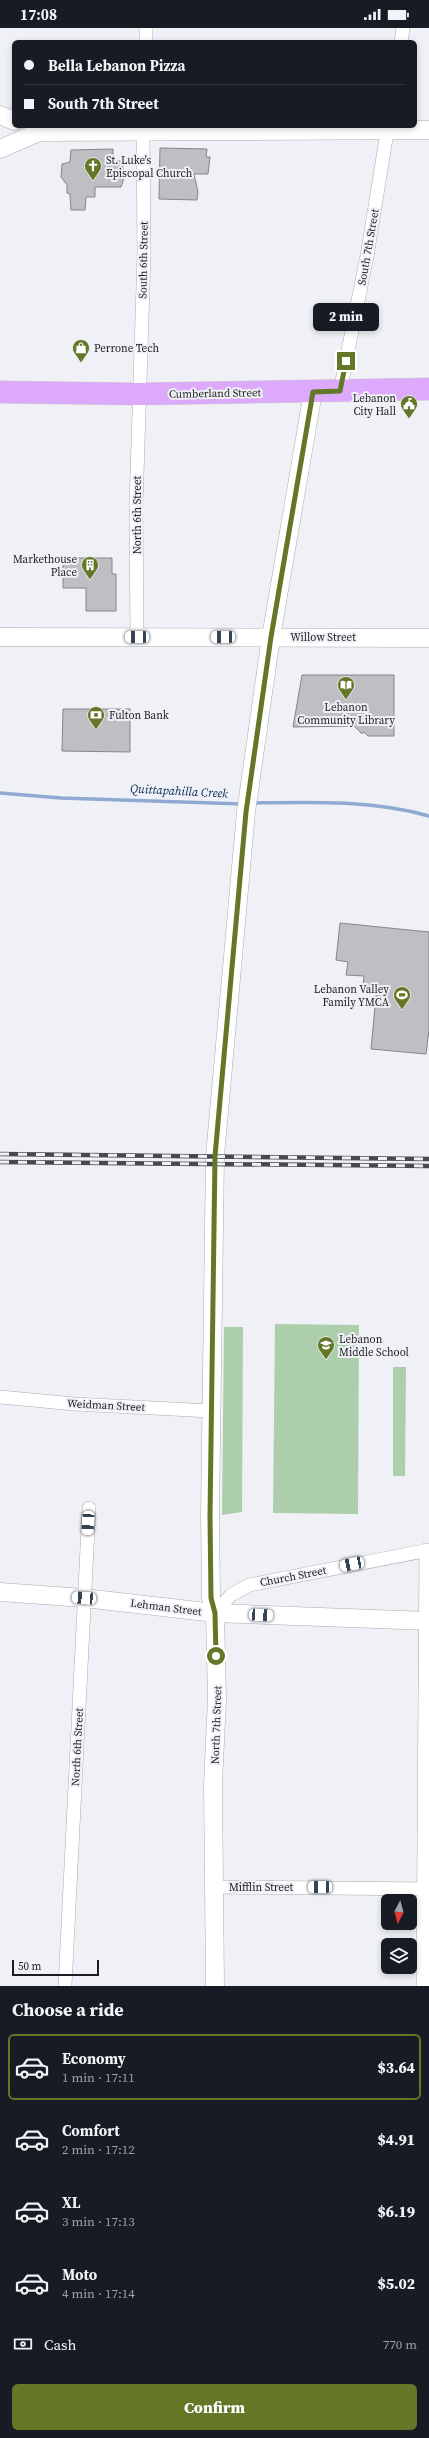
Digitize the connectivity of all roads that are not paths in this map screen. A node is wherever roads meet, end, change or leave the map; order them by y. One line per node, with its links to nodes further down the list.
1 (146, 28): 3 (street)
2 (403, 28): 4 (street)
3 (146, 40)
4 (401, 40)
5 (0, 115): 6 (street)
6 (12, 120)
7 (387, 128): 9 (street); 10 (street); 13 (street, South 7th Street)
8 (32, 129): 9 (street); 11 (street)
9 (143, 130): 16 (street, South 6th Street)
10 (429, 130)
11 (0, 149)
12 (429, 389): 13 (highway, Cumberland Street)
13 (340, 391): 15 (highway, Cumberland Street)
14 (0, 392): 16 (highway, Cumberland Street)
15 (313, 392): 16 (highway, Cumberland Street); 19 (street, North 7th Street)
16 (138, 394): 18 (street, North 6th Street)
17 (0, 637): 18 (street, Willow Street)
18 (137, 637): 19 (street, Willow Street)
19 (271, 637): 20 (street, Willow Street); 22 (street, North 7th Street)
20 (429, 638)
21 (0, 1397): 22 (street, Weidman Street)
22 (211, 1411): 27 (street, North 7th Street)
23 (88, 1508): 26 (street, North 6th Street)
24 (427, 1550): 27 (street, Church Street); 28 (street)
25 (0, 1592): 26 (street, Lehman Street)
26 (84, 1598): 27 (street, Lehman Street); 32 (street, North 6th Street)
27 (215, 1613): 28 (street, Lehman Street); 30 (street, North 7th Street)
28 (427, 1621): 29 (street)
29 (427, 1782): 31 (street)
30 (214, 1887): 31 (street, Mifflin Street); 33 (street, North 7th Street)
31 (426, 1889): 34 (street)
32 (65, 1986)
33 (215, 1986)
34 (423, 1986)

